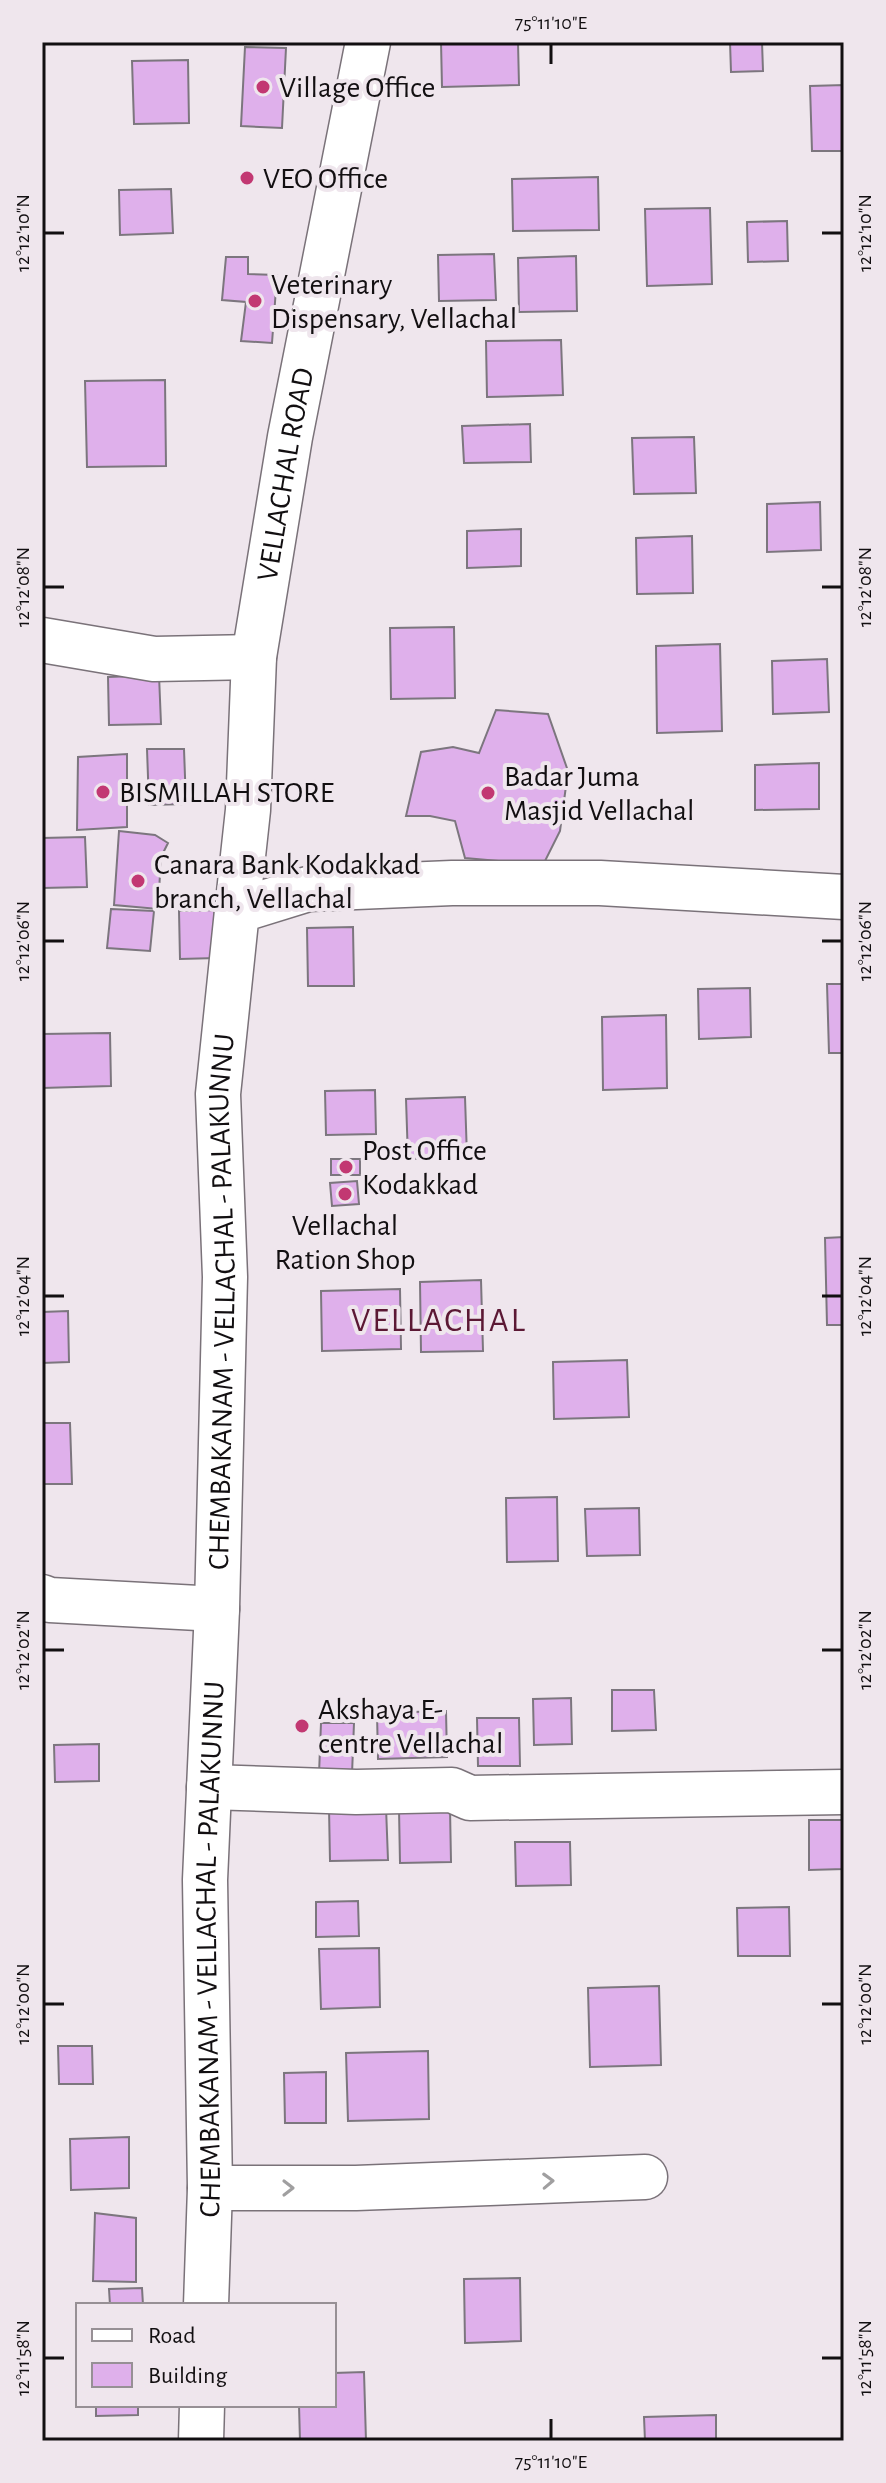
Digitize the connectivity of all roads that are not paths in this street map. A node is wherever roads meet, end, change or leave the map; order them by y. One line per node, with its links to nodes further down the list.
1 (368, 42): 3 (street, VELLACHAL ROAD)
2 (42, 640): 3 (street)
3 (254, 657): 5 (street, VELLACHAL ROAD)
4 (844, 897): 5 (street)
5 (237, 911): 7 (street, CHEMBAKANAM - VELLACHAL - PALAKUNNU)
6 (42, 1597): 7 (street)
7 (217, 1609): 8 (street, CHEMBAKANAM - VELLACHAL - PALAKUNNU)
8 (209, 1787): 9 (street); 11 (street, CHEMBAKANAM - VELLACHAL - PALAKUNNU)
9 (844, 1792)
10 (645, 2177): 11 (street, one-way to 10)
11 (210, 2188): 12 (street, CHEMBAKANAM - VELLACHAL - PALAKUNNU)
12 (206, 2303)
13 (202, 2407): 14 (street)
14 (201, 2441)

